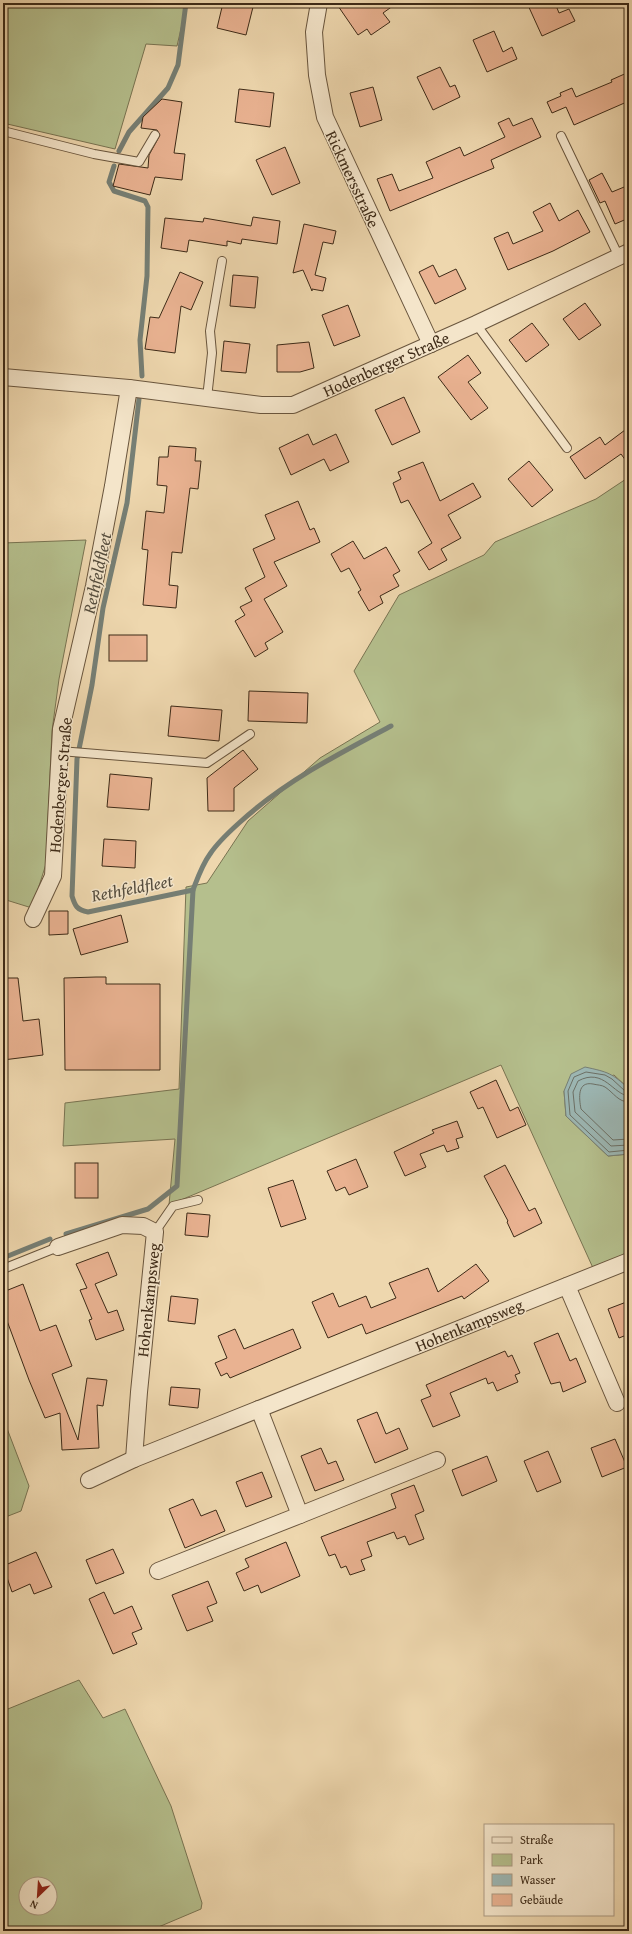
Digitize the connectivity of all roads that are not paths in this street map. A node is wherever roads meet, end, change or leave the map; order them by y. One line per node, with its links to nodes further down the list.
1 (319, 3): 8 (street, Rickmersstraße)
2 (3, 131): 3 (lane)
3 (155, 135)
4 (561, 136): 5 (lane)
5 (624, 254): 7 (street, Hodenberger Straße)
6 (222, 262): 11 (lane)
7 (476, 324): 8 (street, Hodenberger Straße); 12 (lane)
8 (431, 344): 11 (street, Hodenberger Straße)
9 (3, 377): 10 (street, Hodenberger Straße)
10 (128, 388): 11 (street, Hodenberger Straße); 14 (street, Hodenberger Straße)
11 (207, 398)
12 (567, 448)
13 (250, 734): 14 (lane)
14 (60, 751): 15 (street, Hodenberger Straße)
15 (33, 919)
16 (198, 1200): 17 (lane)
17 (155, 1232): 18 (street, Hohenkampsweg); 24 (street, Hohenkampsweg)
18 (58, 1247): 20 (lane, Hohenkampsweg)
19 (629, 1261): 21 (street, Hohenkampsweg)
20 (3, 1269)
21 (567, 1286): 22 (street); 23 (street, Hohenkampsweg)
22 (617, 1403)
23 (259, 1409): 24 (street, Hohenkampsweg); 27 (street)
24 (134, 1459): 26 (street, Hohenkampsweg)
25 (436, 1460): 27 (street)
26 (89, 1480)
27 (300, 1515): 28 (street)
28 (158, 1572)

